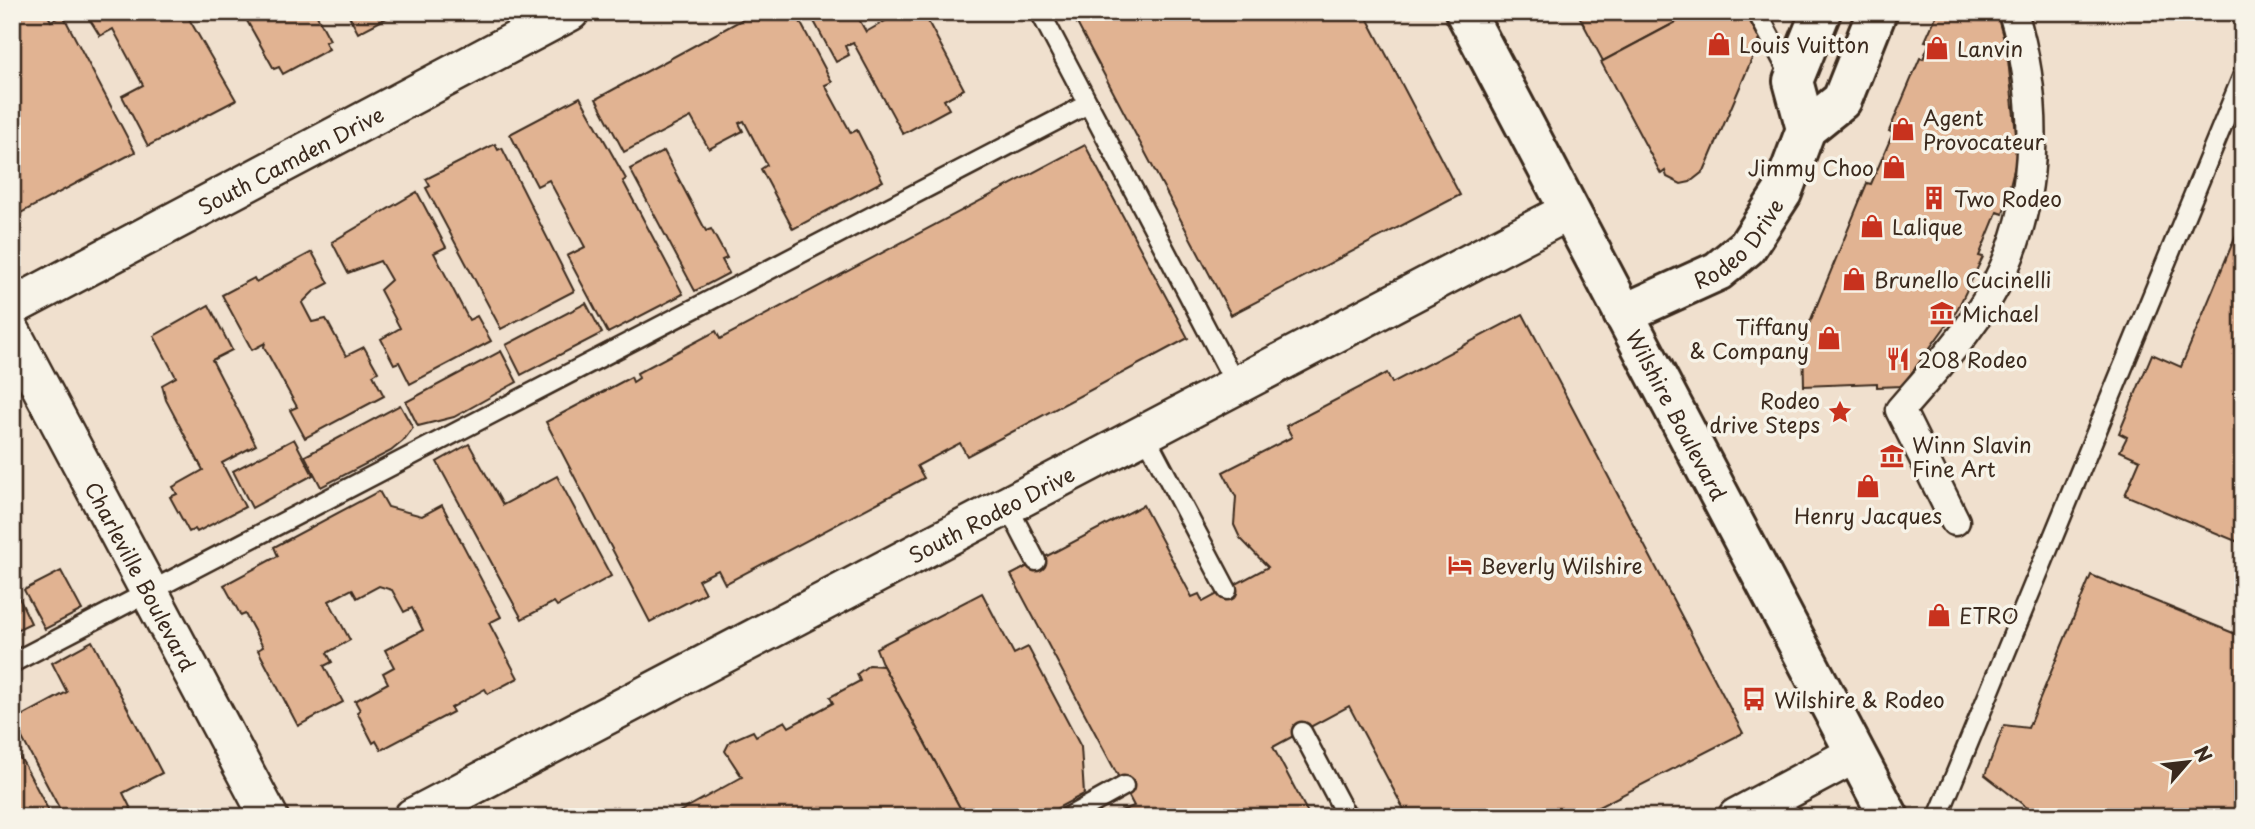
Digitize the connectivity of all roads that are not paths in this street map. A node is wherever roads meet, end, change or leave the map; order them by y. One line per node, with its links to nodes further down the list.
1 (1040, 12): 10 (lane)
2 (1465, 12): 12 (main road, Wilshire Boulevard)
3 (1757, 12): 9 (lane)
4 (1821, 12): 9 (main road)
5 (1877, 12): 11 (main road)
6 (2014, 12): 19 (street)
7 (566, 13): 13 (street, South Camden Drive)
8 (2243, 75): 33 (lane)
9 (1793, 81): 11 (main road)
10 (1088, 104): 16 (lane); 21 (lane)
11 (1806, 129): 14 (main road, Rodeo Drive)
12 (1569, 211): 14 (main road, Wilshire Boulevard); 16 (street, South Rodeo Drive)
13 (12, 307)
14 (1623, 314): 25 (main road, Wilshire Boulevard)
15 (12, 333): 21 (street, Charleville Boulevard)
16 (1236, 385): 17 (street, South Rodeo Drive)
17 (1144, 433): 18 (street, South Rodeo Drive); 22 (lane)
18 (1007, 505): 20 (lane); 28 (street, South Rodeo Drive)
19 (1955, 521)
20 (1036, 561)
21 (149, 590): 23 (lane); 27 (street, Charleville Boulevard)
22 (1227, 590)
23 (12, 663)
24 (1302, 732): 30 (lane)
25 (1855, 754): 31 (street); 32 (main road, Wilshire Boulevard)
26 (1124, 786): 29 (lane)
27 (269, 817)
28 (413, 817)
29 (1068, 817)
30 (1348, 817)
31 (1737, 817)
32 (1889, 817)
33 (1938, 817)

